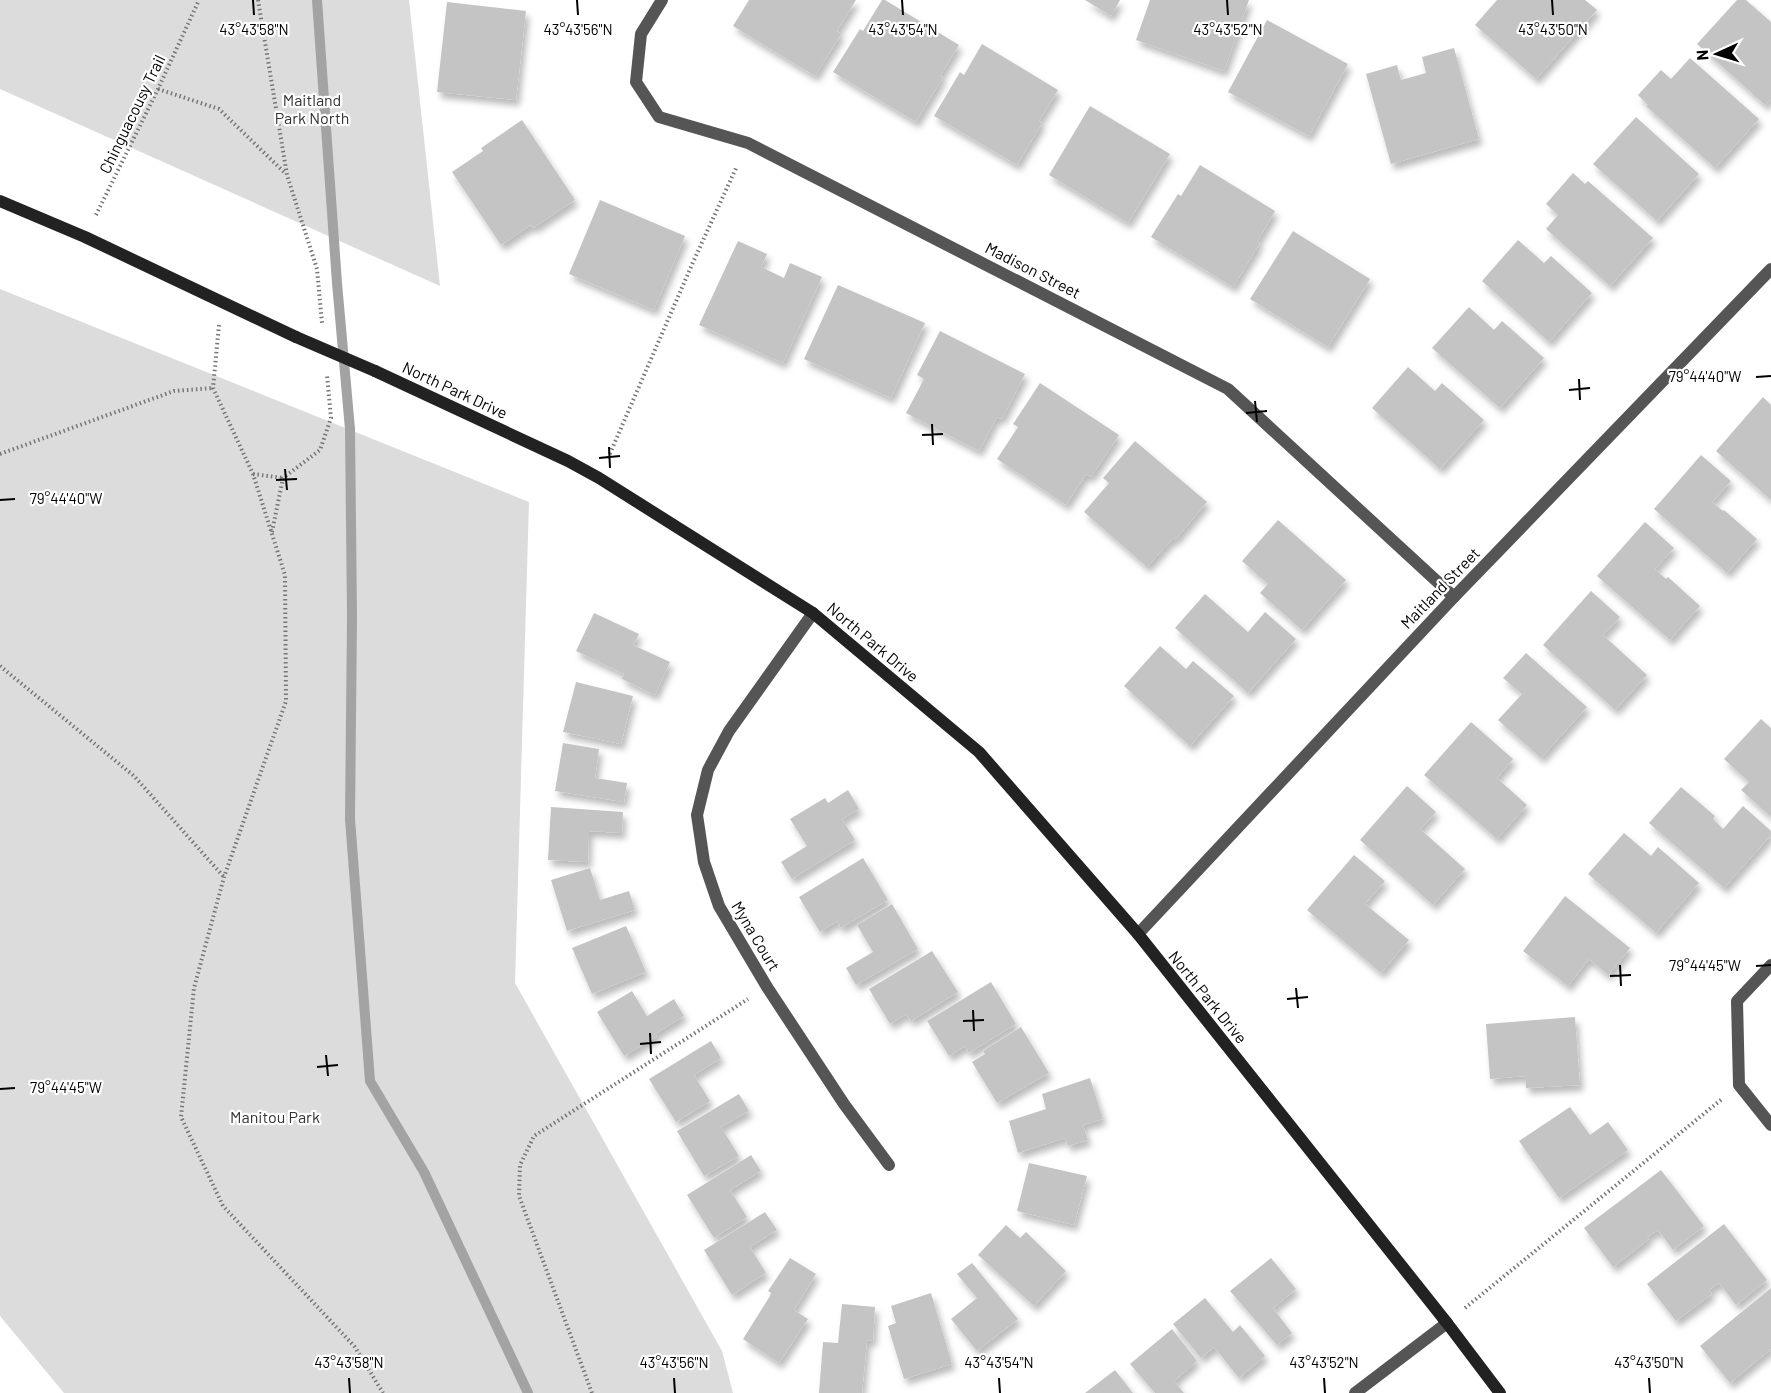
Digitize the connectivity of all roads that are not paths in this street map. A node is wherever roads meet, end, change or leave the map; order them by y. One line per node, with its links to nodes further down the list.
1 (662, 0): 4 (street, Madison Street)
2 (0, 201): 5 (main road, North Park Drive, bridge)
3 (1771, 269): 4 (street, Maitland Street)
4 (1454, 597): 6 (street, Maitland Street)
5 (813, 613): 6 (main road, North Park Drive); 9 (street, Myna Court)
6 (1138, 934): 10 (main road, North Park Drive)
7 (1771, 965): 8 (street)
8 (1771, 1125)
9 (890, 1165)
10 (1447, 1323): 11 (street); 12 (main road, North Park Drive)
11 (1355, 1393)
12 (1500, 1393)

